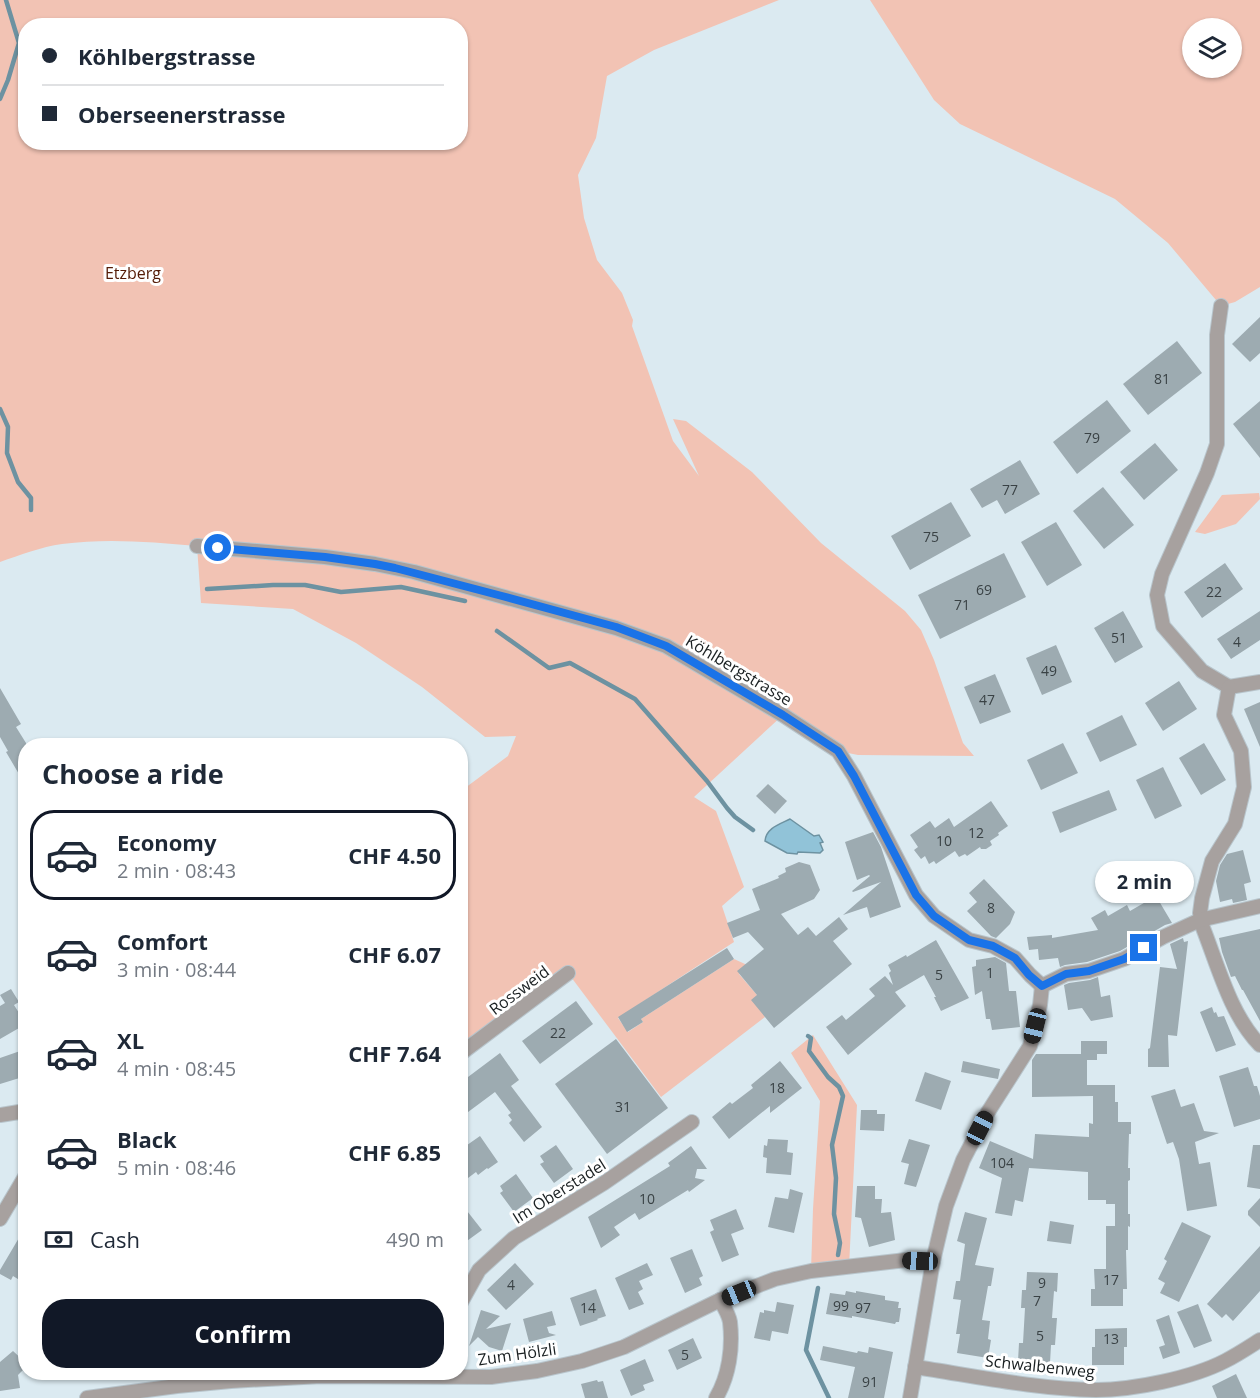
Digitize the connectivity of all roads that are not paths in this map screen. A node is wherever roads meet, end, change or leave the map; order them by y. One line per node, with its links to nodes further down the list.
1 (1221, 306): 4 (street)
2 (197, 546): 8 (street, Köhlbergstrasse)
3 (1260, 682): 4 (street)
4 (1229, 687): 6 (street)
5 (1260, 906): 6 (street)
6 (1200, 920): 8 (street); 9 (street)
7 (568, 973): 10 (street, Rossweid)
8 (1042, 986): 16 (street)
9 (1260, 1045)
10 (468, 1048)
11 (18, 1112): 12 (street)
12 (0, 1115)
13 (693, 1122): 17 (street, Im Oberstadel)
14 (18, 1189): 15 (street)
15 (0, 1219)
16 (933, 1262): 18 (street, Zum Hölzli); 20 (street)
17 (468, 1290)
18 (720, 1300): 21 (street, Zum Hölzli); 24 (street)
19 (1260, 1340): 20 (street, Schwalbenweg)
20 (915, 1367): 25 (street)
21 (468, 1376)
22 (173, 1380): 23 (street, Zum Hölzli)
23 (87, 1398)
24 (716, 1398)
25 (910, 1398)

